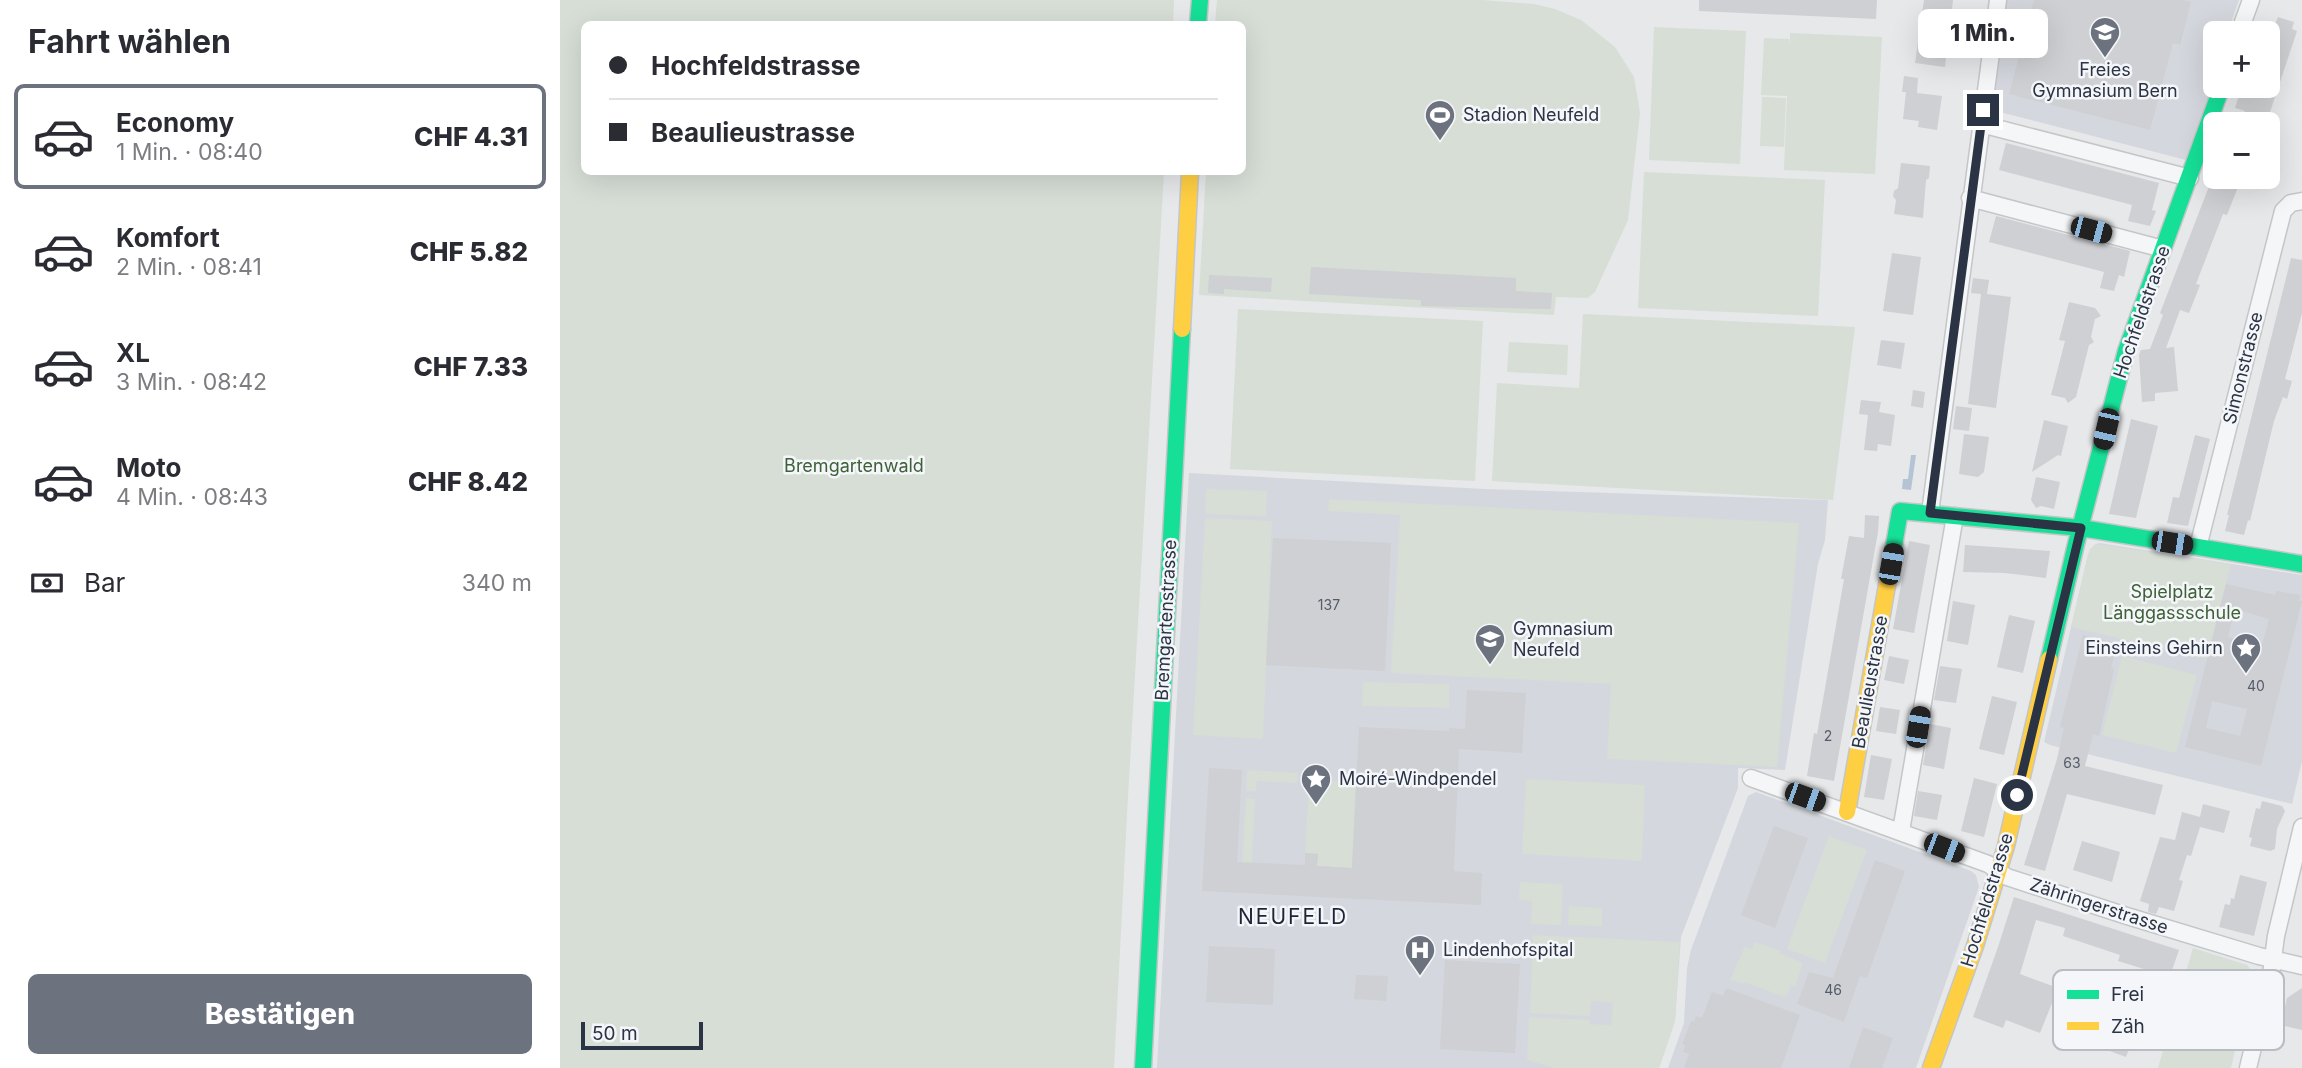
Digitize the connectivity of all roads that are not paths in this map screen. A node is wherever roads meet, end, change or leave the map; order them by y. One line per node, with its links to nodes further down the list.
1 (1200, 0): 4 (street)
2 (1998, 0): 7 (street)
3 (2250, 0): 5 (street)
4 (1198, 21)
5 (2243, 21)
6 (2218, 98): 9 (street, Hochfeldstrasse)
7 (1981, 124): 9 (street); 10 (street)
8 (1190, 175): 27 (street, Bremgartenstrasse)
9 (2190, 178): 12 (street, Hochfeldstrasse)
10 (1970, 198): 12 (street); 13 (street)
11 (2302, 201): 16 (street, Simonstrasse)
12 (2163, 249): 15 (street, Hochfeldstrasse)
13 (1930, 513): 14 (street); 19 (street, Beaulieustrasse)
14 (1955, 516): 15 (street); 21 (street)
15 (2081, 528): 16 (street); 22 (street, Hochfeldstrasse)
16 (2198, 547): 17 (street)
17 (2302, 564)
18 (1751, 778): 19 (street, Zähringerstrasse)
19 (1847, 812): 21 (street, Zähringerstrasse)
20 (2302, 827): 23 (street)
21 (1901, 831): 22 (street, Zähringerstrasse)
22 (1998, 872): 23 (street, Zähringerstrasse); 28 (street, Hochfeldstrasse)
23 (2274, 960): 24 (street, Zähringerstrasse); 25 (street)
24 (2302, 966)
25 (2272, 970)
26 (2252, 1050): 29 (street)
27 (1143, 1068)
28 (1931, 1068)
29 (2248, 1068)

